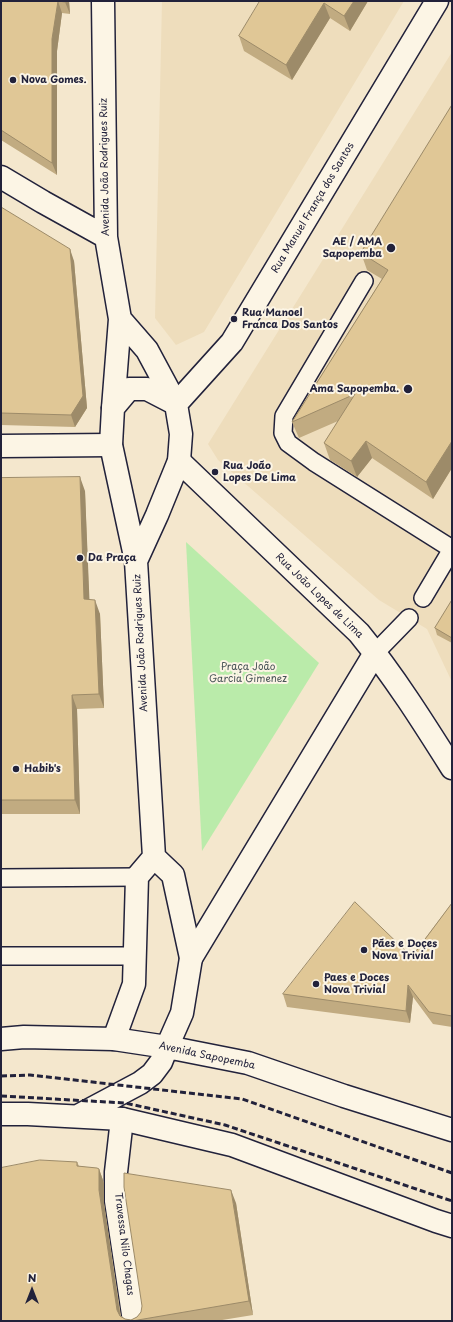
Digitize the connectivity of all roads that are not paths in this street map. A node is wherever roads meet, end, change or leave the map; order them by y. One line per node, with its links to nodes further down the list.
1 (103, 1): 4 (street, Avenida João Rodrigues Ruiz)
2 (437, 1): 7 (street, Rua Manuel França dos Santos)
3 (1, 177): 4 (street)
4 (106, 237): 6 (street, Avenida João Rodrigues Ruiz)
5 (364, 282): 12 (lane)
6 (120, 318): 7 (street); 8 (street, Avenida João Rodrigues Ruiz)
7 (176, 404): 8 (street); 11 (street)
8 (113, 408): 9 (street, Avenida João Rodrigues Ruiz)
9 (111, 445): 10 (street); 13 (street, Avenida João Rodrigues Ruiz)
10 (1, 446)
11 (179, 461): 13 (street); 16 (street, Rua João Lopes de Lima)
12 (452, 549): 14 (lane)
13 (136, 561): 18 (street, Avenida João Rodrigues Ruiz)
14 (423, 598)
15 (409, 618): 16 (lane)
16 (375, 653): 17 (street, Rua João Lopes de Lima); 23 (street)
17 (452, 768)
18 (154, 857): 19 (street); 23 (street)
19 (137, 877): 20 (lane); 22 (street)
20 (1, 878)
21 (1, 956): 22 (lane)
22 (135, 956): 25 (street)
23 (190, 958): 26 (street)
24 (1, 1039): 25 (street, Avenida Sapopemba)
25 (114, 1039): 26 (street, Avenida Sapopemba)
26 (167, 1047): 28 (street); 30 (street, Avenida Sapopemba)
27 (1, 1114): 28 (street)
28 (78, 1116): 29 (street)
29 (122, 1119): 31 (street); 32 (street, Travessa Nilo Chagas)
30 (452, 1130)
31 (452, 1226)
32 (134, 1321)

